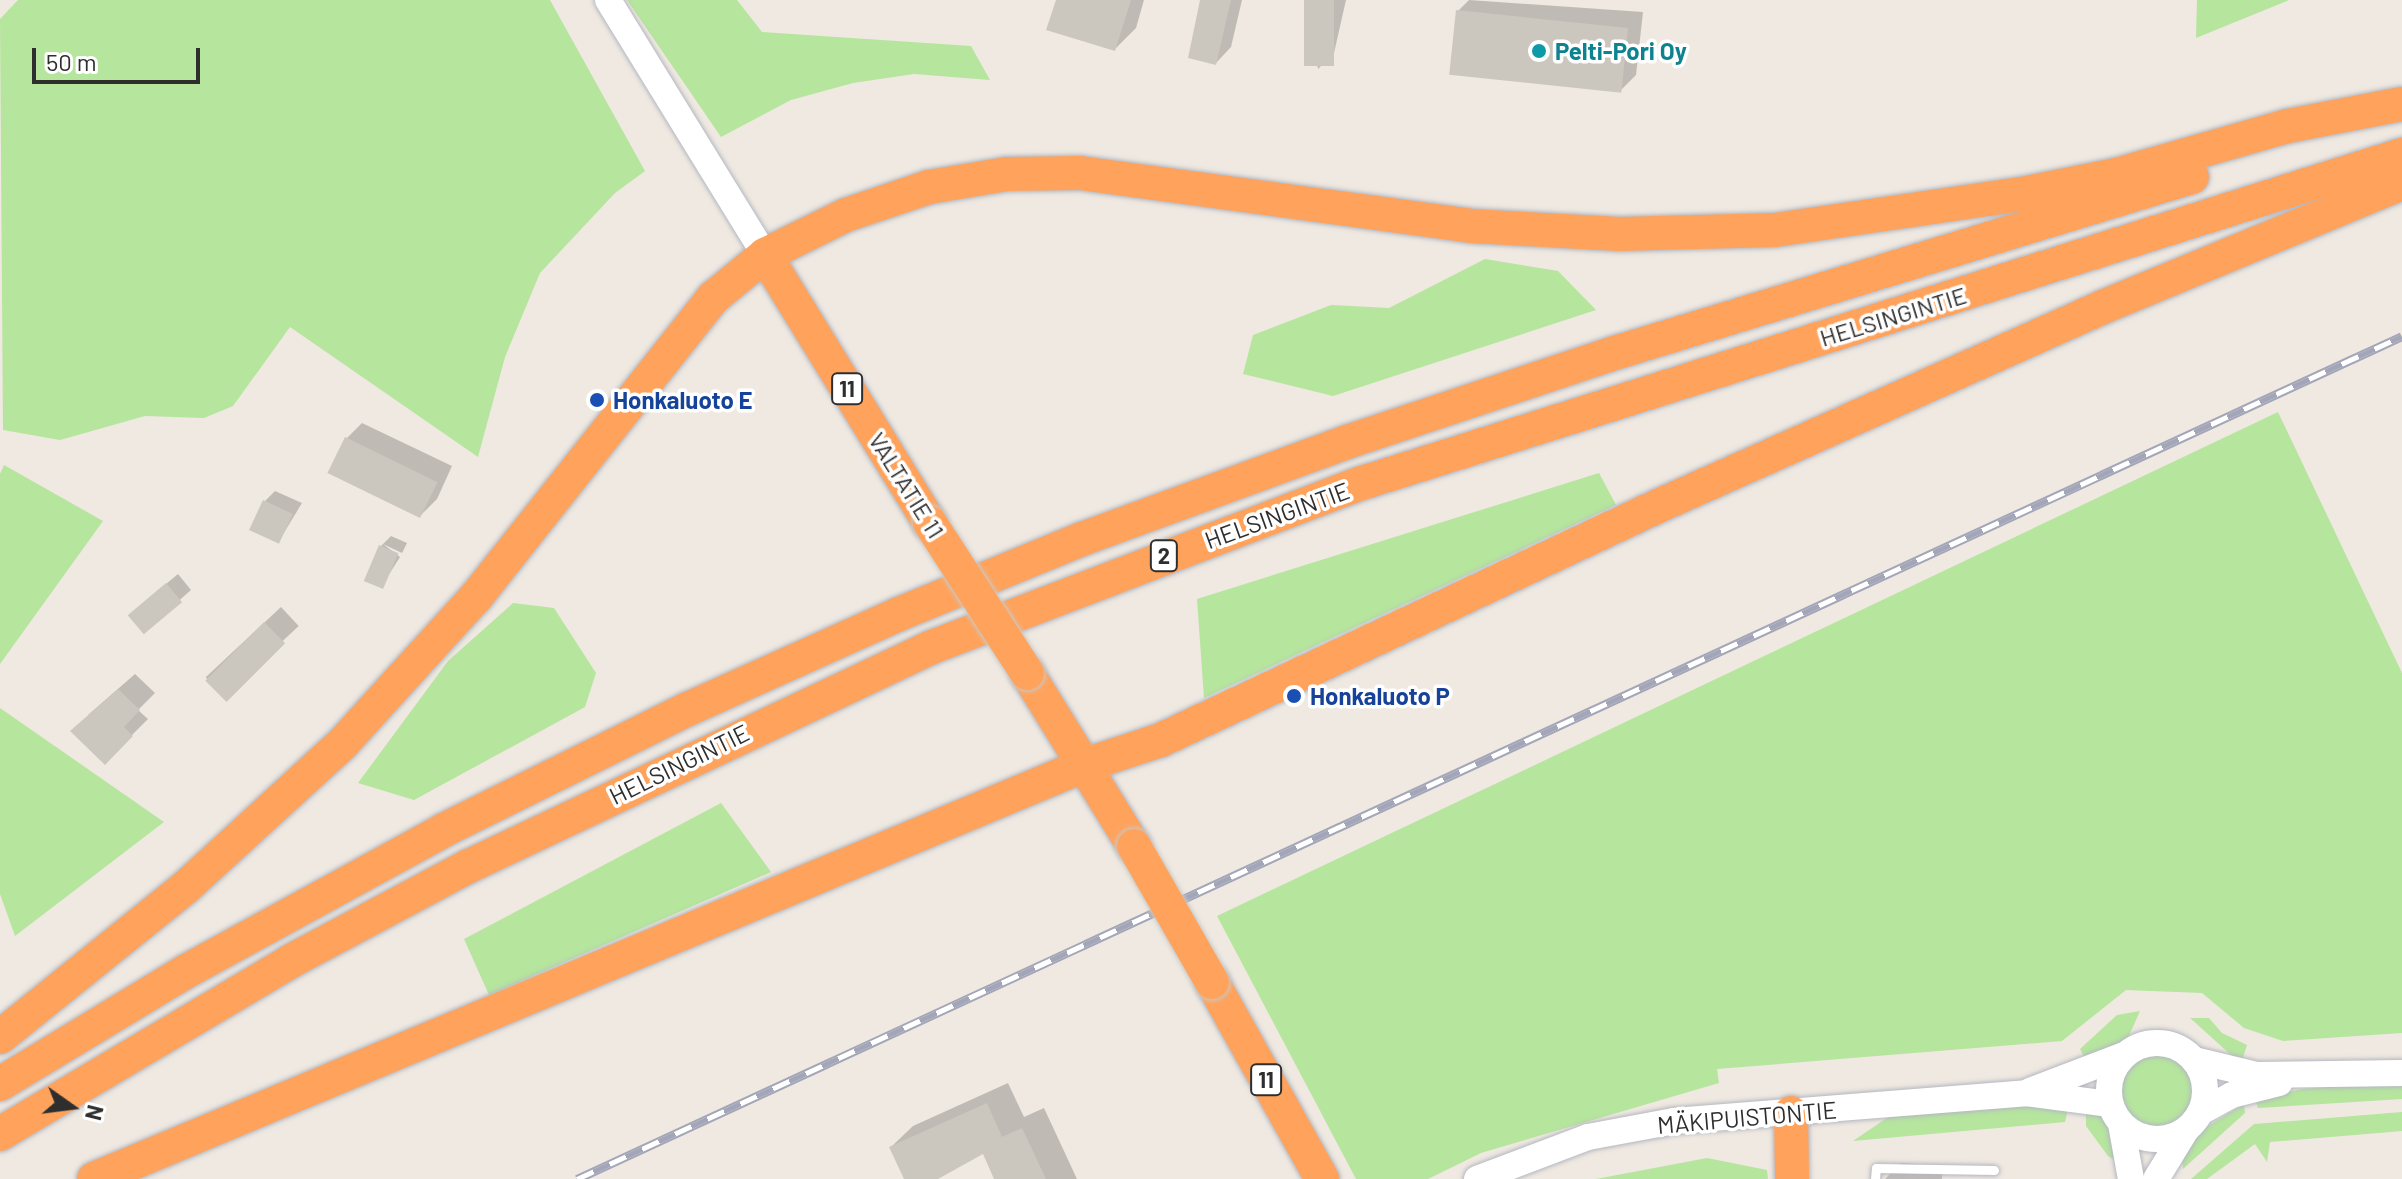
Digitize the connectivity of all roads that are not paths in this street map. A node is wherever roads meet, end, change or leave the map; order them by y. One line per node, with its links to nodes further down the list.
1 (608, 0): 5 (street)
2 (2402, 106): 5 (highway); 12 (highway, HELSINGINTIE / 2)
3 (2402, 155): 17 (highway, HELSINGINTIE / 2)
4 (2402, 183): 6 (highway)
5 (765, 255): 6 (highway, VALTATIE 11 / 11, bridge); 7 (highway)
6 (1085, 765): 19 (highway, 11, bridge); 20 (highway)
7 (0, 1037)
8 (2127, 1053): 9 (street); 13 (street, MÄKIPUISTONTIE); 15 (street)
9 (2194, 1060): 11 (street); 16 (street)
10 (2402, 1073): 11 (street)
11 (2317, 1077): 16 (street)
12 (0, 1084)
13 (2026, 1093): 14 (street, MÄKIPUISTONTIE); 15 (street, MÄKIPUISTONTIE)
14 (1791, 1113): 21 (street, MÄKIPUISTONTIE); 22 (highway)
15 (2116, 1114): 16 (street); 24 (street)
16 (2193, 1121): 25 (street)
17 (0, 1134)
18 (1994, 1170): 23 (lane)
19 (1322, 1178)
20 (94, 1179)
21 (1477, 1179)
22 (1792, 1179)
23 (1875, 1179)
24 (2131, 1179)
25 (2156, 1179)

